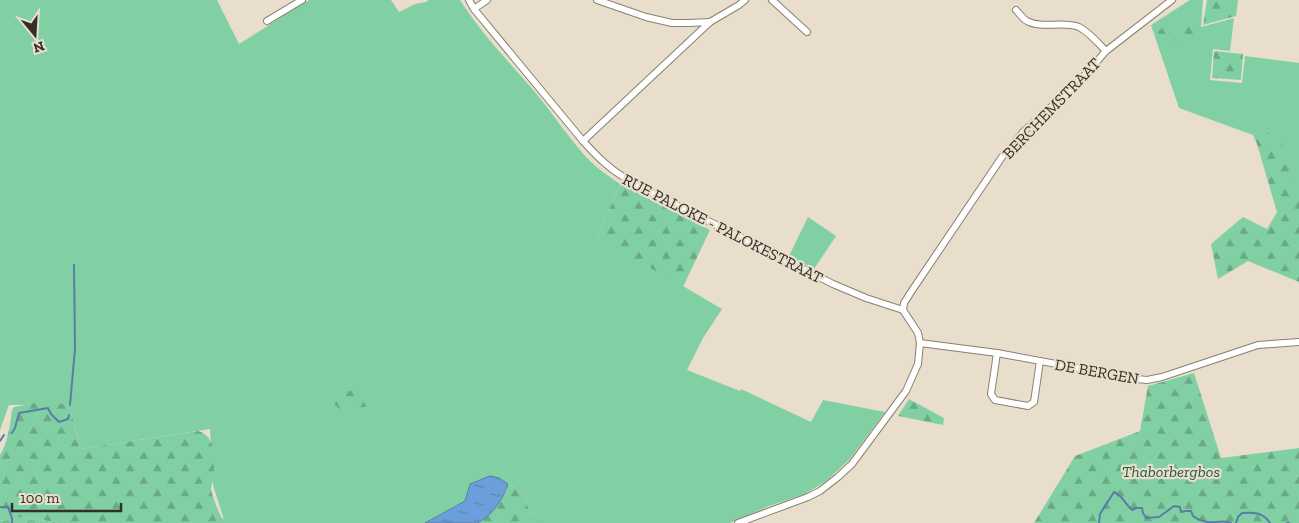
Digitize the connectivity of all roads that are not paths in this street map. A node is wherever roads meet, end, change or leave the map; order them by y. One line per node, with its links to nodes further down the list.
1 (302, 0): 10 (street)
2 (469, 0): 8 (street, RUE PALOKE - PALOKESTRAAT)
3 (488, 0): 8 (street)
4 (597, 0): 11 (street)
5 (745, 0): 11 (street)
6 (772, 0): 12 (street)
7 (1172, 0): 13 (street, BERCHEMSTRAAT)
8 (474, 8): 14 (street, RUE PALOKE - PALOKESTRAAT)
9 (1016, 10): 13 (street)
10 (266, 21)
11 (710, 22): 14 (street)
12 (807, 32)
13 (1106, 51): 15 (street, BERCHEMSTRAAT)
14 (583, 141): 15 (street, RUE PALOKE - PALOKESTRAAT)
15 (903, 310): 17 (street)
16 (1299, 342): 19 (street, DE BERGEN)
17 (920, 343): 18 (street, DE BERGEN); 20 (street)
18 (997, 353): 19 (street, DE BERGEN); 19 (street)
19 (1040, 361)
20 (738, 523)

